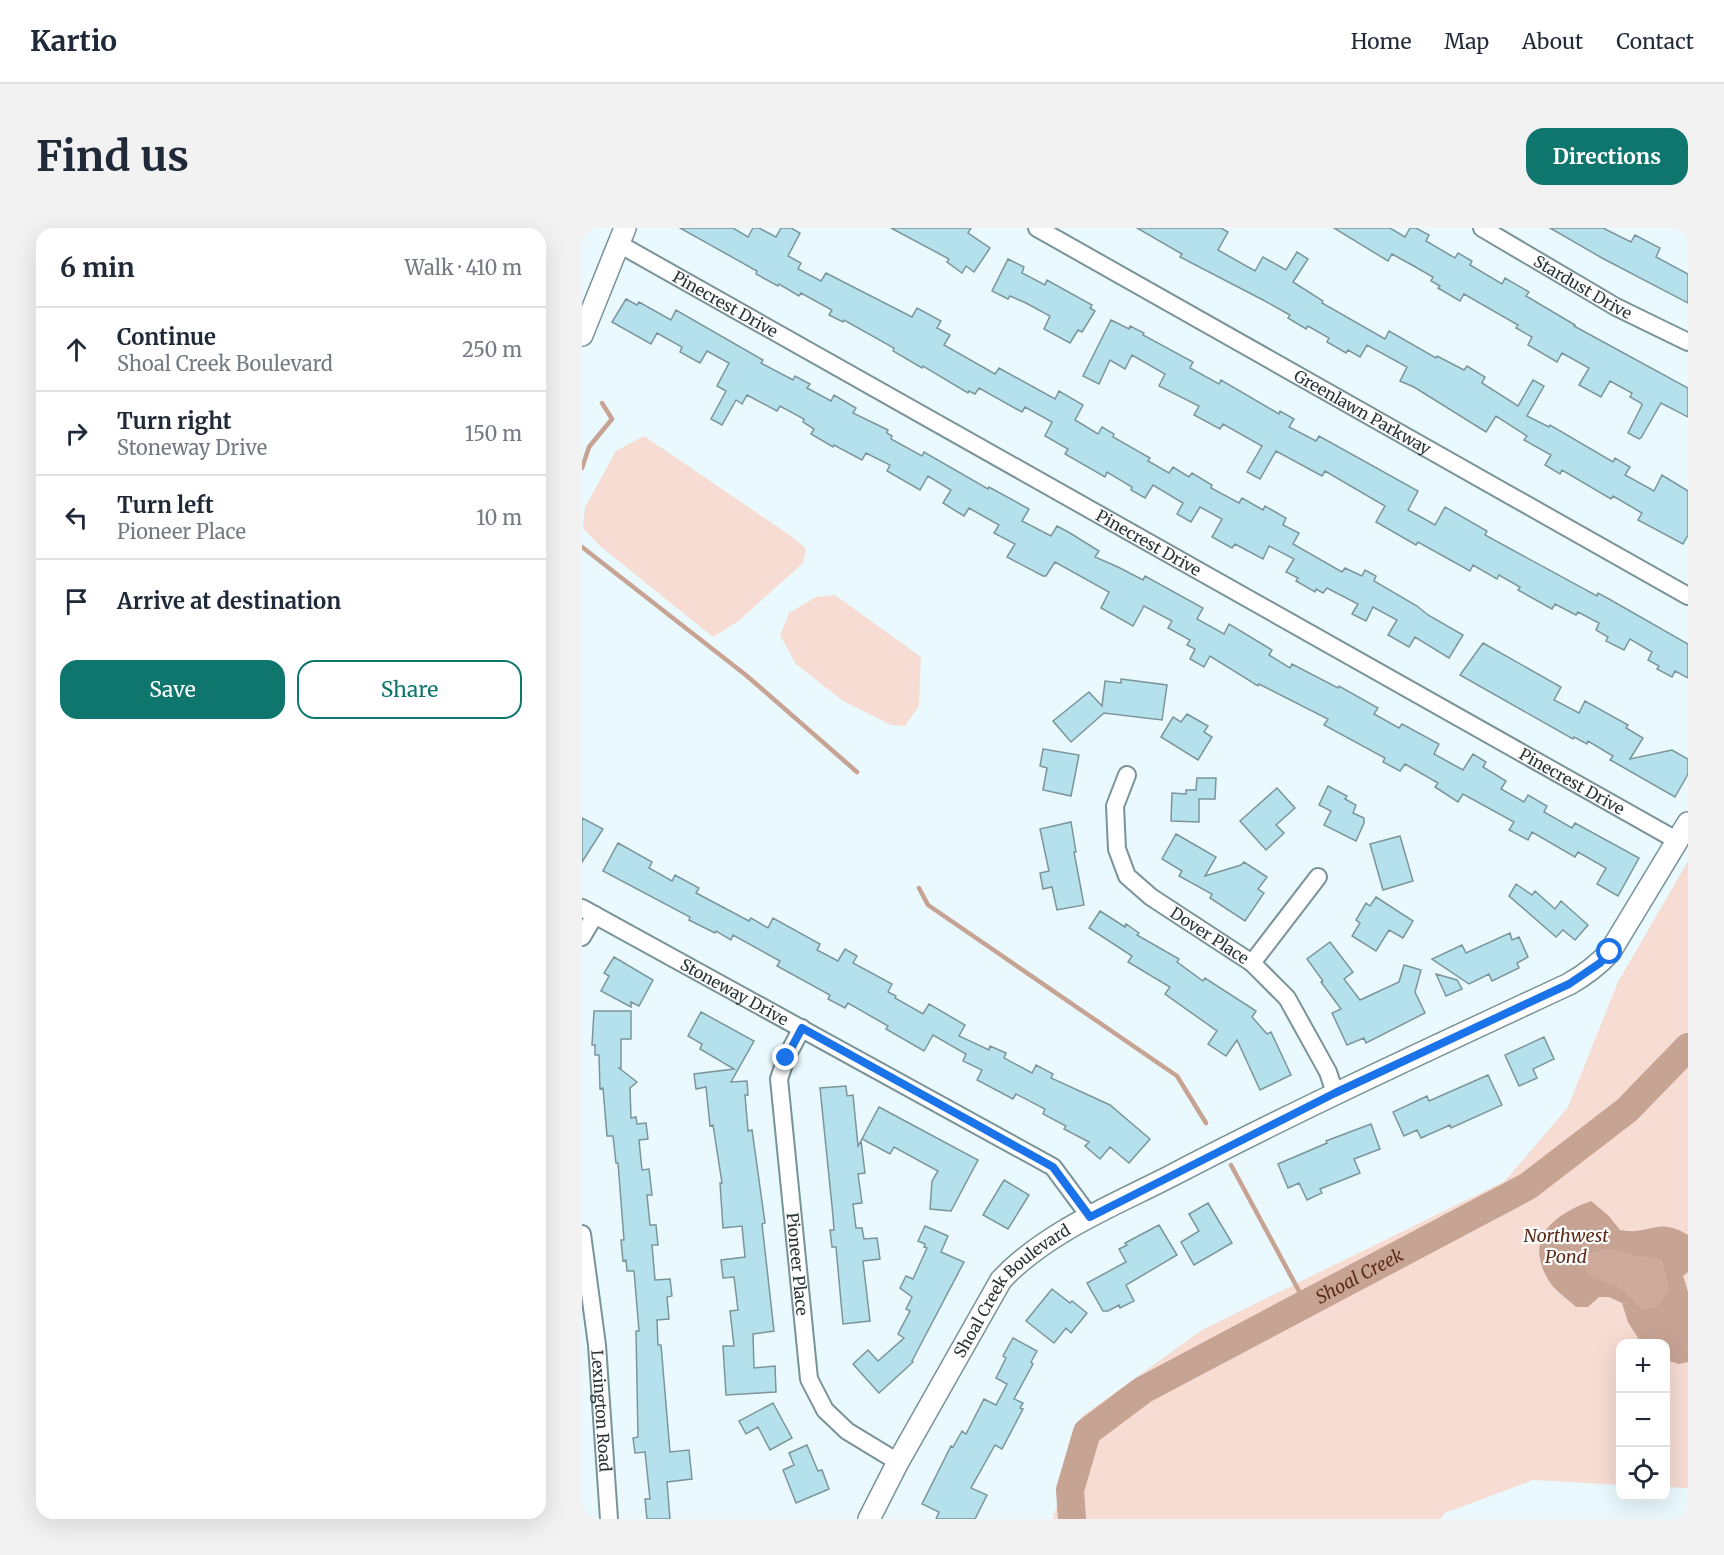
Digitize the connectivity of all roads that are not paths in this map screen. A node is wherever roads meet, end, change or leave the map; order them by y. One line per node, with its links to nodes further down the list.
1 (1037, 228): 6 (street, Greenlawn Parkway)
2 (1482, 228): 5 (street, Stardust Drive)
3 (622, 236): 4 (street); 9 (street, Pinecrest Drive)
4 (582, 335)
5 (1688, 342)
6 (1688, 596)
7 (1127, 775): 13 (street, Dover Place)
8 (1688, 823): 9 (street, Shoal Creek Boulevard)
9 (1678, 842): 15 (street, Shoal Creek Boulevard)
10 (1318, 877): 13 (street)
11 (589, 912): 12 (street); 14 (street, Stoneway Drive)
12 (582, 937)
13 (1252, 963): 15 (street, Dover Place)
14 (802, 1028): 16 (street, Stoneway Drive); 18 (street, Pioneer Place)
15 (1335, 1093): 16 (street, Shoal Creek Boulevard)
16 (1090, 1217): 18 (street, Shoal Creek Boulevard)
17 (582, 1234): 19 (street, Lexington Road)
18 (898, 1462): 20 (street, Shoal Creek Boulevard)
19 (609, 1519)
20 (869, 1519)

